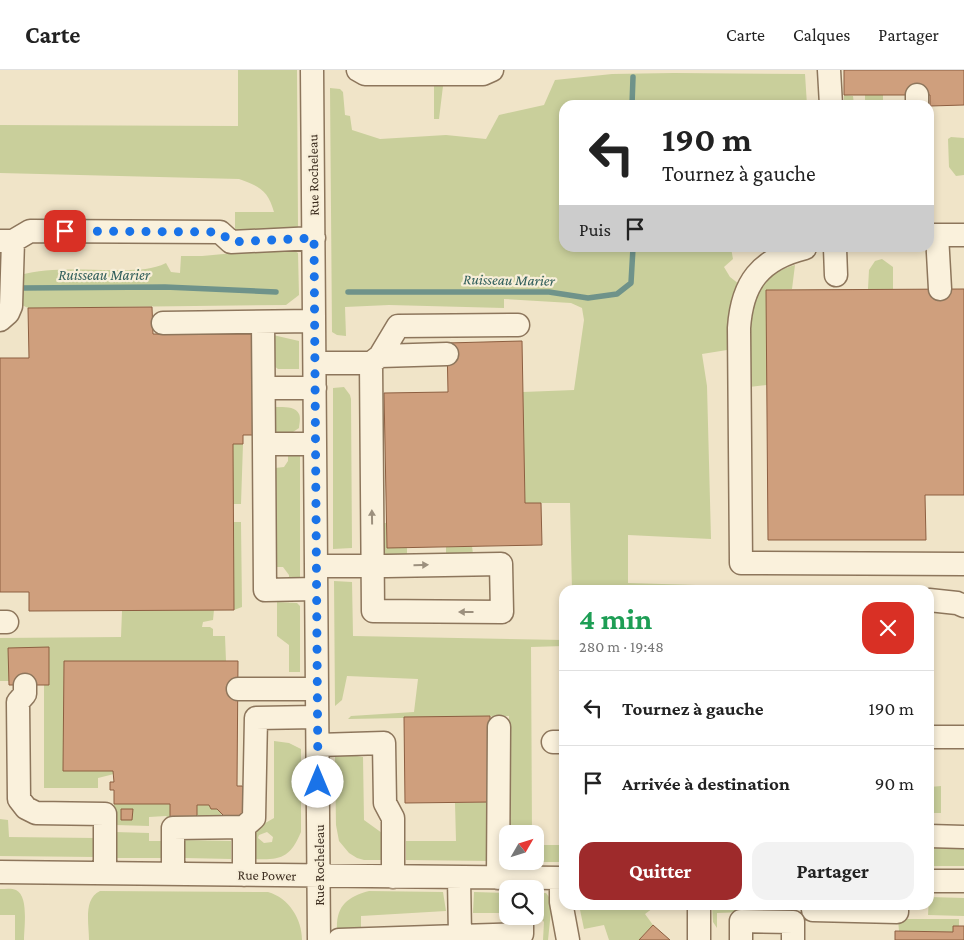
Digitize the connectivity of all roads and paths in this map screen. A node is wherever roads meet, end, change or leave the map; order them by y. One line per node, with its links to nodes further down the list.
1 (312, 70): 8 (street, Rue Rocheleau)
2 (358, 70): 3 (street)
3 (492, 70)
4 (829, 70): 5 (street)
5 (830, 100)
6 (934, 235): 7 (street)
7 (964, 236)
8 (314, 238): 9 (street); 16 (street, Rue Rocheleau)
9 (6, 241): 15 (street)
10 (934, 243): 14 (street)
11 (791, 252): 27 (street)
12 (835, 252): 13 (street)
13 (836, 275)
14 (940, 289)
15 (0, 320)
16 (314, 321): 17 (street); 21 (street, Rue Rocheleau)
17 (263, 322): 18 (street); 23 (street)
18 (163, 323)
19 (518, 325): 22 (street)
20 (447, 354): 22 (street)
21 (315, 363): 22 (street); 24 (street, Rue Rocheleau)
22 (374, 366): 29 (street, one-way to 22)
23 (264, 388): 24 (street); 25 (street)
24 (315, 388): 26 (street, Rue Rocheleau)
25 (264, 444): 26 (street); 30 (street)
26 (315, 444): 28 (street, Rue Rocheleau)
27 (964, 564)
28 (316, 566): 29 (street); 30 (street, Rue Rocheleau)
29 (373, 566): 29 (street, one-way to 29)
30 (316, 589): 34 (street, Rue Rocheleau)
31 (934, 601): 32 (street)
32 (964, 606)
33 (25, 685): 45 (street)
34 (317, 689): 35 (street, Rue Rocheleau); 36 (street)
35 (317, 717): 36 (street); 40 (street, Rue Rocheleau)
36 (256, 718): 41 (street)
37 (499, 727): 51 (street)
38 (934, 737): 39 (street)
39 (964, 737)
40 (318, 745): 48 (street, Rue Rocheleau); 49 (street)
41 (244, 827): 46 (street); 47 (street)
42 (934, 836): 43 (street)
43 (964, 837)
44 (0, 872): 45 (street, Rue Power)
45 (105, 873): 46 (street, Rue Power)
46 (173, 874): 47 (street, Rue Power)
47 (244, 875): 48 (street, Rue Power)
48 (319, 876): 49 (street, Rue Power); 66 (street, Rue Rocheleau)
49 (393, 877): 50 (street, Rue Power)
50 (458, 877): 51 (street, Rue Power); 64 (street)
51 (498, 878): 53 (street, Rue Power)
52 (559, 878): 54 (street, Rue Power)
53 (508, 880)
54 (544, 880)
55 (934, 881): 56 (street)
56 (964, 881)
57 (562, 910): 68 (street)
58 (699, 910): 69 (street)
59 (812, 910): 63 (street)
60 (856, 910): 61 (street)
61 (897, 910)
62 (522, 930): 64 (street)
63 (793, 931): 70 (street)
64 (460, 936): 65 (street)
65 (387, 939): 67 (street)
66 (319, 940)
67 (340, 940)
68 (568, 940)
69 (699, 940)
70 (741, 940)

